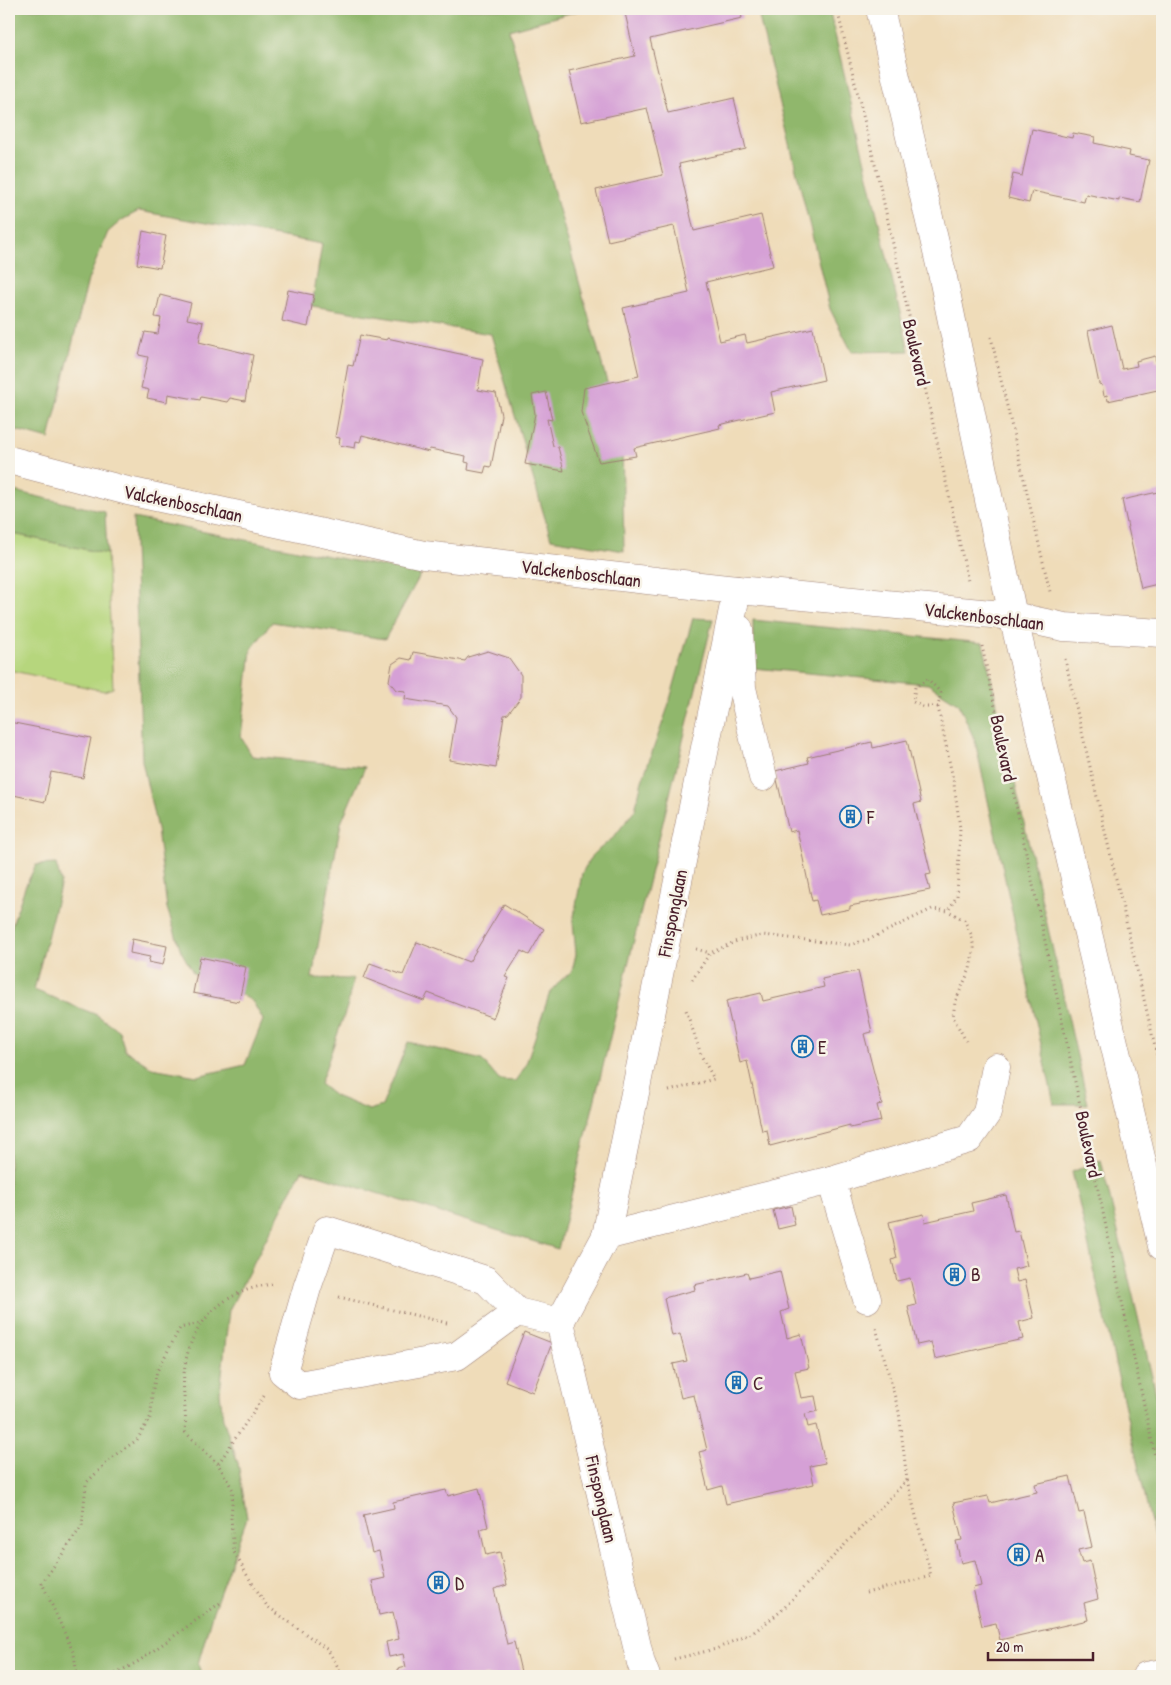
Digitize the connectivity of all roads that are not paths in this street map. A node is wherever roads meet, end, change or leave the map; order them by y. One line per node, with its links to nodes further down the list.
1 (880, 9): 4 (street, Boulevard)
2 (9, 460): 3 (street, Valckenboschlaan)
3 (737, 590): 4 (street, Valckenboschlaan); 6 (street); 9 (street, Finsponglaan)
4 (1012, 616): 5 (street, Valckenboschlaan); 10 (street, Boulevard)
5 (1162, 633)
6 (764, 777)
7 (996, 1067): 8 (street)
8 (831, 1180): 9 (street); 11 (street)
9 (606, 1236): 13 (street, Finsponglaan)
10 (1162, 1246)
11 (867, 1299)
12 (517, 1312): 12 (street); 13 (street)
13 (560, 1322): 14 (street, Finsponglaan)
14 (644, 1669)
15 (1162, 1673): 16 (street)
16 (1146, 1676)

